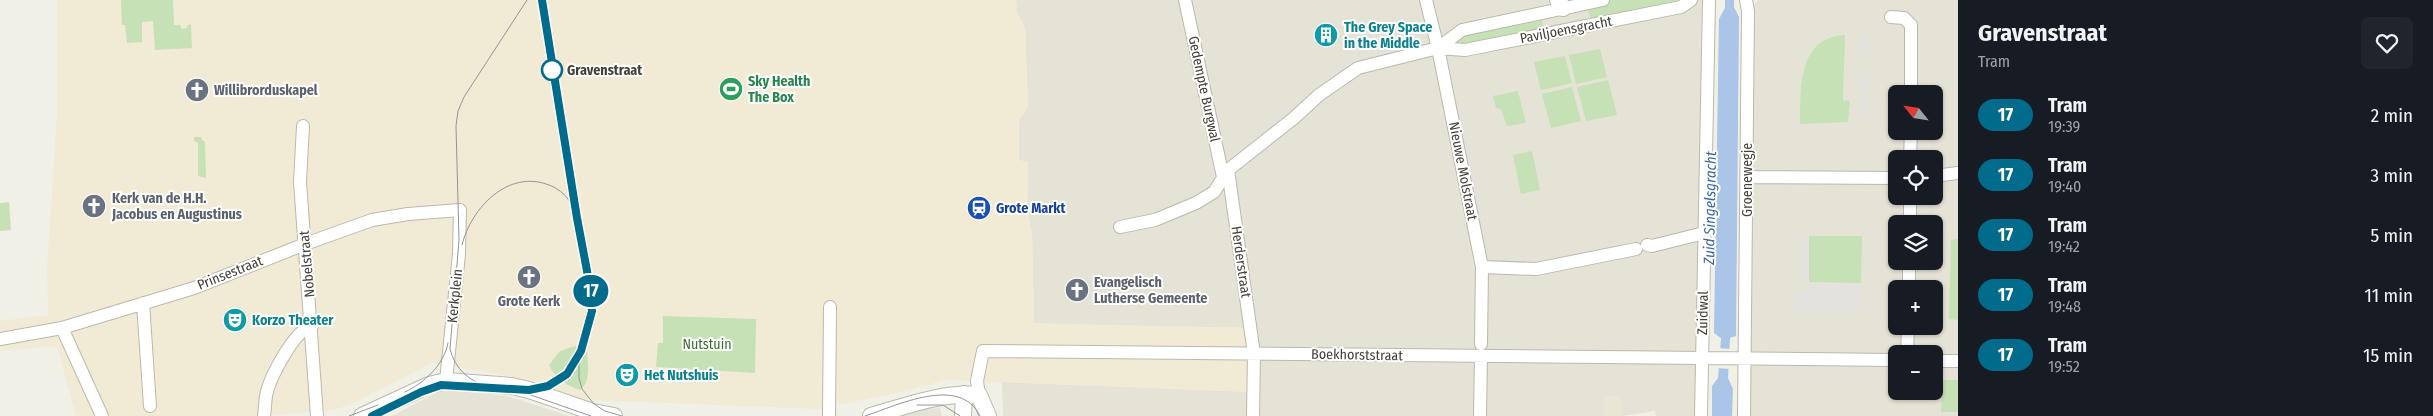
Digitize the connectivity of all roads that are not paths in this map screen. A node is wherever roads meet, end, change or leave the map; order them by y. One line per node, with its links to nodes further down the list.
1 (1185, 0): 13 (street, Gedempte Burgwal)
2 (1426, 0): 10 (street, Nieuwe Molstraat)
3 (1603, 0): 7 (street, Paviljoensgracht)
4 (1690, 0): 9 (street, Paviljoensgracht)
5 (1708, 0): 20 (street, Zuidwal)
6 (1746, 0): 16 (street, Groenewegje)
7 (1562, 3): 9 (street); 10 (street, Paviljoensgracht)
8 (1891, 17): 11 (street)
9 (1564, 30): 10 (street, Paviljoensgracht)
10 (1438, 48): 13 (street, Paviljoensgracht); 22 (street, Nieuwe Molstraat)
11 (1911, 85)
12 (304, 126): 21 (street, Nobelstraat)
13 (1225, 173): 19 (street, Paviljoensgracht); 29 (street, Herderstraat)
14 (1958, 173): 15 (street)
15 (1943, 175)
16 (1747, 177): 17 (street); 32 (street, Groenewegje)
17 (1888, 178)
18 (460, 210): 21 (street, Prinsestraat); 36 (street, Kerkplein)
19 (1120, 227)
20 (1704, 233): 22 (street); 31 (street, Zuidwal)
21 (305, 244): 23 (street, Prinsestraat); 25 (street, Nobelstraat)
22 (1482, 266): 28 (street, Nieuwe Molstraat)
23 (143, 303): 26 (street, Prinsestraat); 38 (street)
24 (830, 307): 45 (street)
25 (312, 326): 39 (street); 42 (street, Nobelstraat)
26 (62, 328): 27 (street, Prinsestraat); 41 (street)
27 (0, 339)
28 (1481, 344)
29 (1254, 354): 30 (street, Boekhorststraat); 37 (street, Boekhorststraat); 49 (street, Herderstraat)
30 (1481, 357): 31 (street, Boekhorststraat); 50 (street)
31 (1702, 357): 32 (street, Boekhorststraat); 51 (street, Zuidwal)
32 (1745, 360): 33 (street, Boekhorststraat); 52 (street, Groenewegje)
33 (1888, 360)
34 (1943, 361): 35 (street)
35 (1958, 361)
36 (446, 381): 40 (street); 43 (street)
37 (971, 394): 46 (street); 47 (street); 48 (street)
38 (150, 406)
39 (265, 410)
40 (594, 415): 44 (street)
41 (102, 416)
42 (317, 416)
43 (362, 416)
44 (614, 416)
45 (828, 416)
46 (871, 416)
47 (963, 416)
48 (988, 416)
49 (1252, 416)
50 (1480, 416)
51 (1701, 416)
52 (1744, 416)

